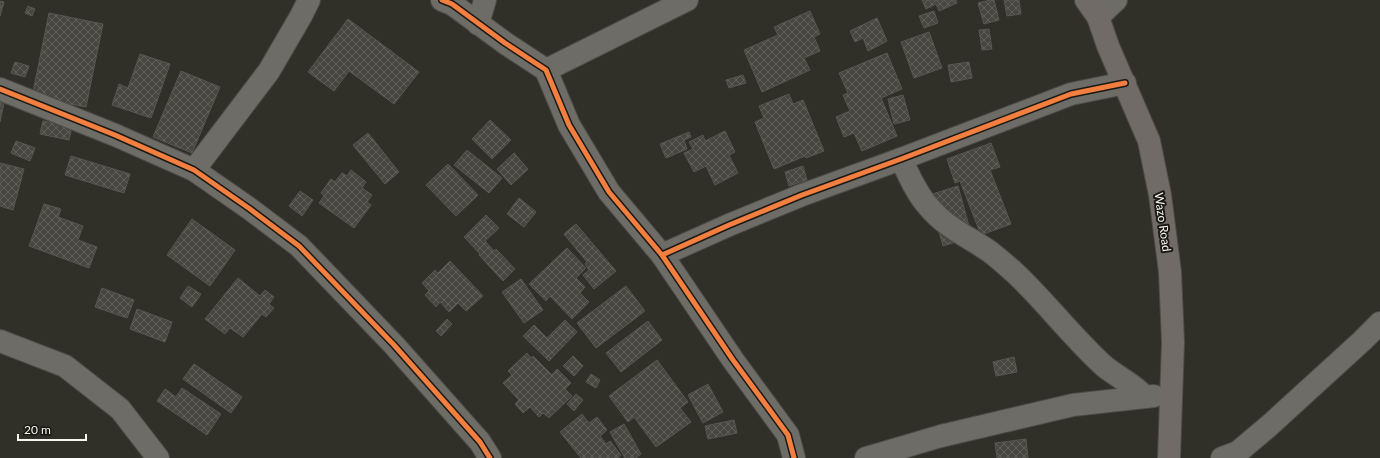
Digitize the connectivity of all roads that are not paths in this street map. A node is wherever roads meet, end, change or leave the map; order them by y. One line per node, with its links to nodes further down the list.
1 (309, 0): 12 (street)
2 (442, 0): 7 (street)
3 (485, 0): 7 (street)
4 (687, 0): 8 (street)
5 (1116, 0): 6 (street)
6 (1092, 8): 9 (main road, Wazo Road)
7 (478, 24): 8 (street)
8 (546, 70): 13 (street)
9 (1125, 83): 11 (street); 16 (main road, Wazo Road)
10 (0, 89): 12 (street)
11 (901, 159): 13 (street); 17 (street)
12 (194, 170): 19 (street)
13 (662, 256): 20 (street)
14 (1380, 322): 23 (street)
15 (0, 341): 18 (street)
16 (1171, 394): 17 (street); 22 (main road, Wazo Road)
17 (1145, 397): 21 (street)
18 (158, 458)
19 (490, 458)
20 (794, 458)
21 (866, 458)
22 (1169, 458)
23 (1222, 458)

